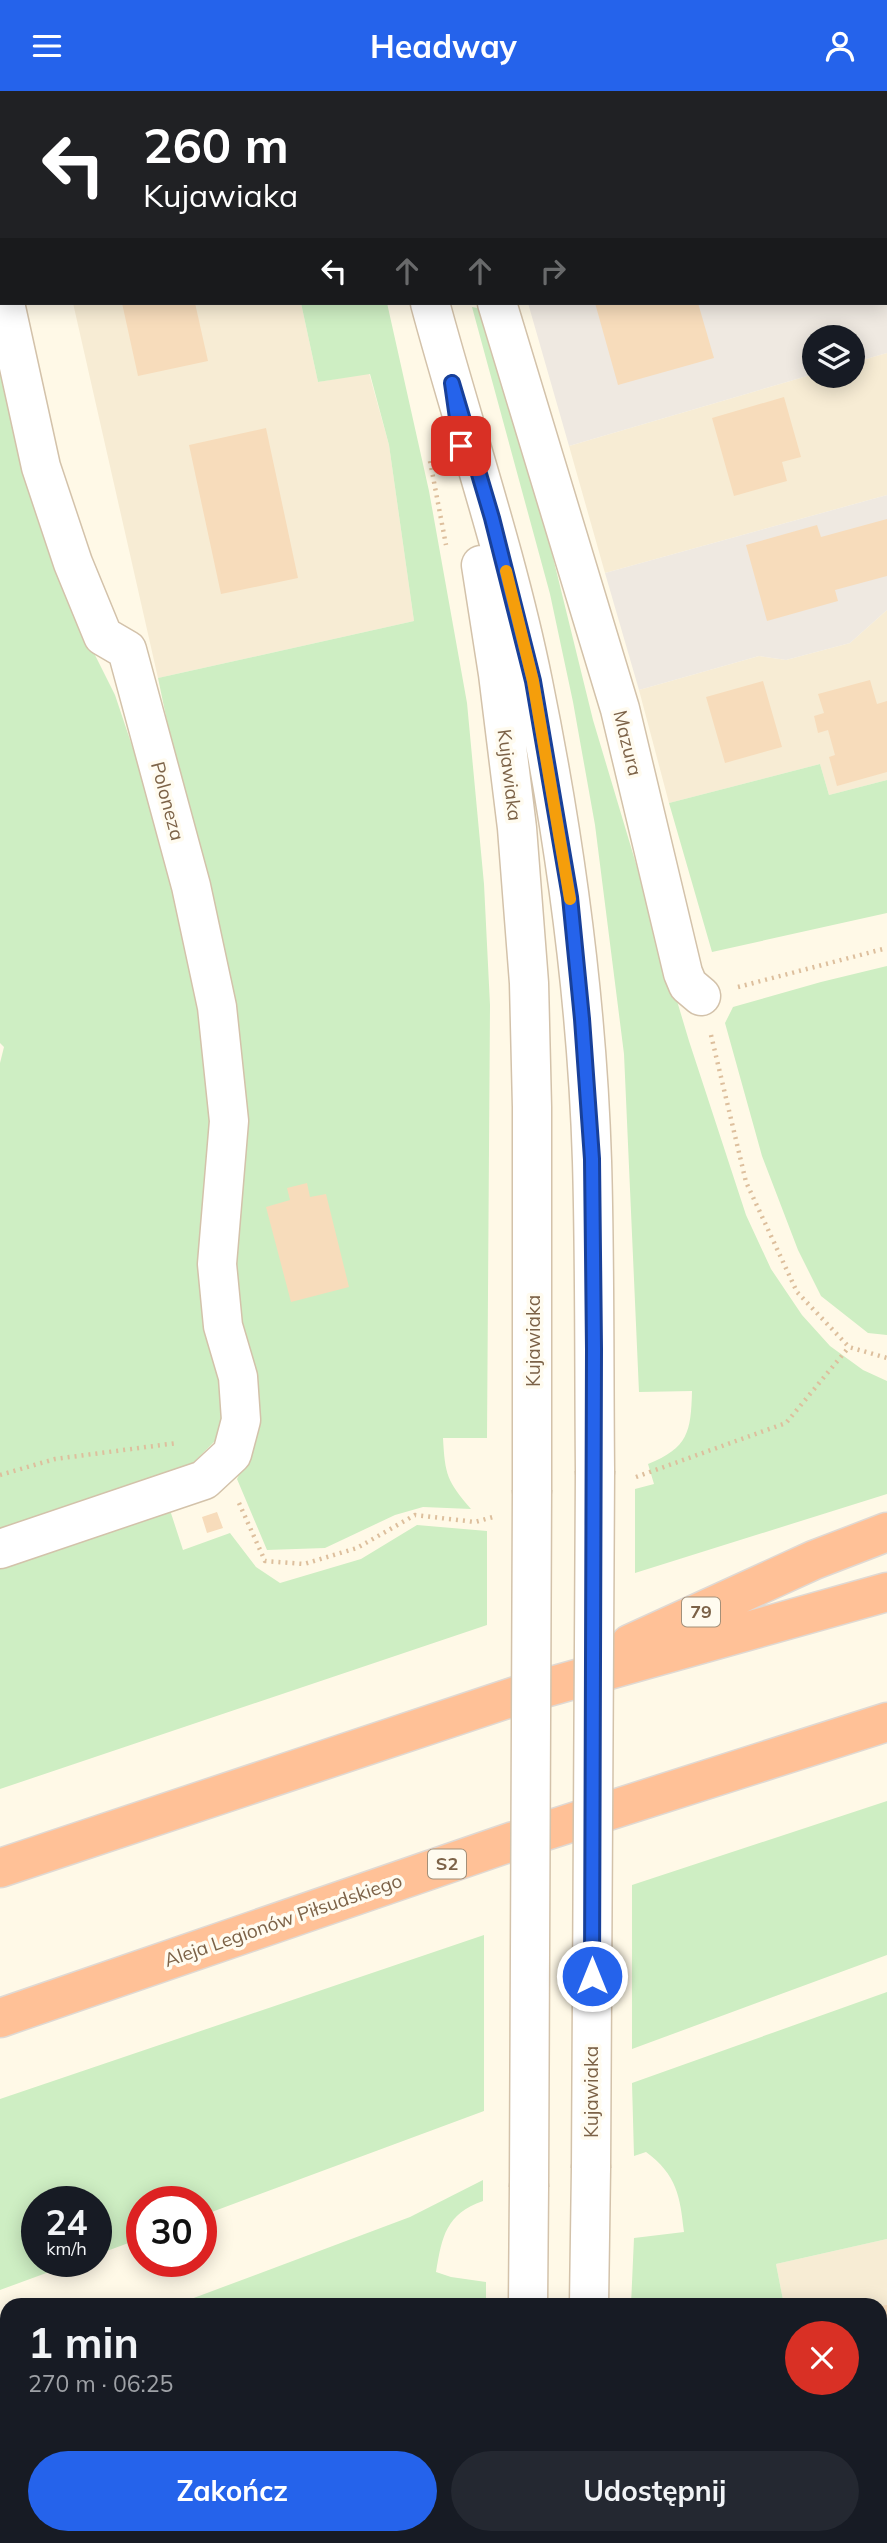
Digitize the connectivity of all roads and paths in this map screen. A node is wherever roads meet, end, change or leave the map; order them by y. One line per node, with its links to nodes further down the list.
1 (5, 305): 10 (street, Poloneza)
2 (431, 305): 4 (street, Kujawiaka)
3 (498, 305): 8 (street, Mazura)
4 (452, 383): 19 (street, Kujawiaka, bridge); 20 (street, Kujawiaka, bridge)
5 (429, 457): 6 (path)
6 (447, 548)
7 (887, 947): 8 (path)
8 (701, 996): 9 (path)
9 (887, 1358)
10 (222, 1464): 11 (path); 13 (street)
11 (0, 1475)
12 (887, 1532): 15 (highway, 79)
13 (0, 1549)
14 (887, 1591): 15 (highway)
15 (516, 1696): 17 (highway)
16 (887, 1722): 18 (highway, Aleja Legionów Piłsudskiego / S2)
17 (0, 1868)
18 (0, 2018)
19 (528, 2298)
20 (589, 2298)

